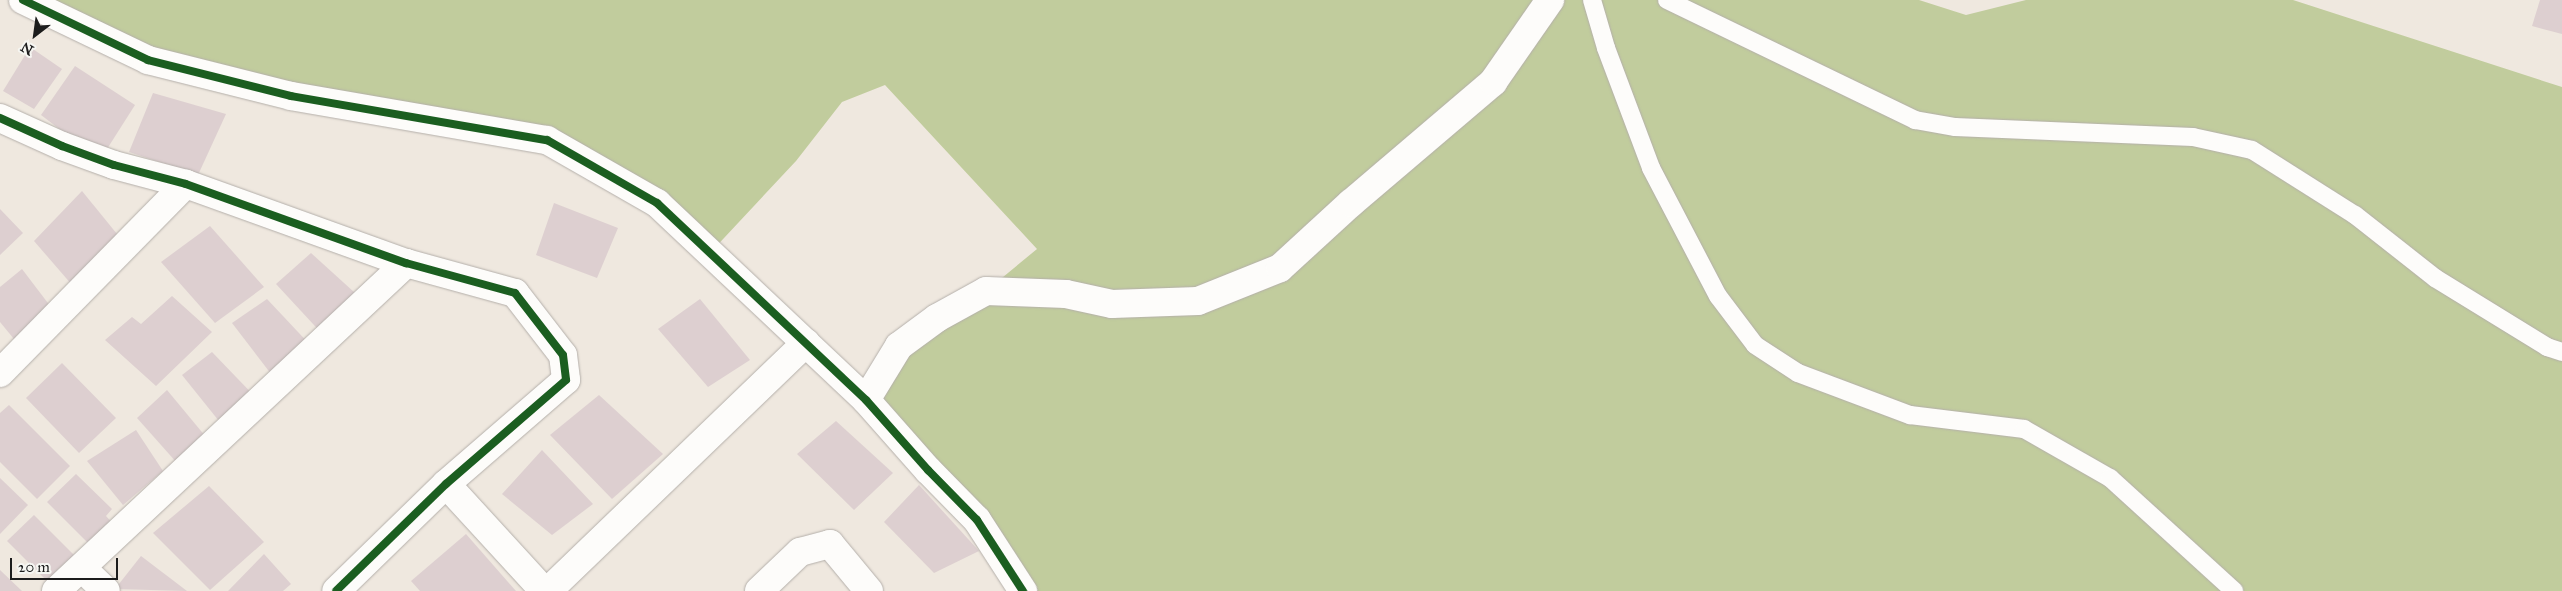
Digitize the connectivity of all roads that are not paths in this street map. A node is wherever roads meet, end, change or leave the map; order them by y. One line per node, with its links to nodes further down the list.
1 (23, 0): 8 (street)
2 (1550, 0): 11 (street)
3 (1592, 0): 22 (lane)
4 (1667, 0): 9 (lane)
5 (0, 118): 6 (street)
6 (186, 184): 7 (street); 10 (street)
7 (406, 263): 12 (street); 13 (street)
8 (806, 343): 11 (street); 18 (street)
9 (2562, 352)
10 (0, 373)
11 (866, 400): 21 (street)
12 (446, 484): 16 (street); 17 (street)
13 (82, 568): 14 (street); 15 (street)
14 (56, 591)
15 (106, 591)
16 (336, 591)
17 (544, 591)
18 (548, 591)
19 (759, 591): 20 (street)
20 (869, 591)
21 (1023, 591)
22 (2234, 591)

